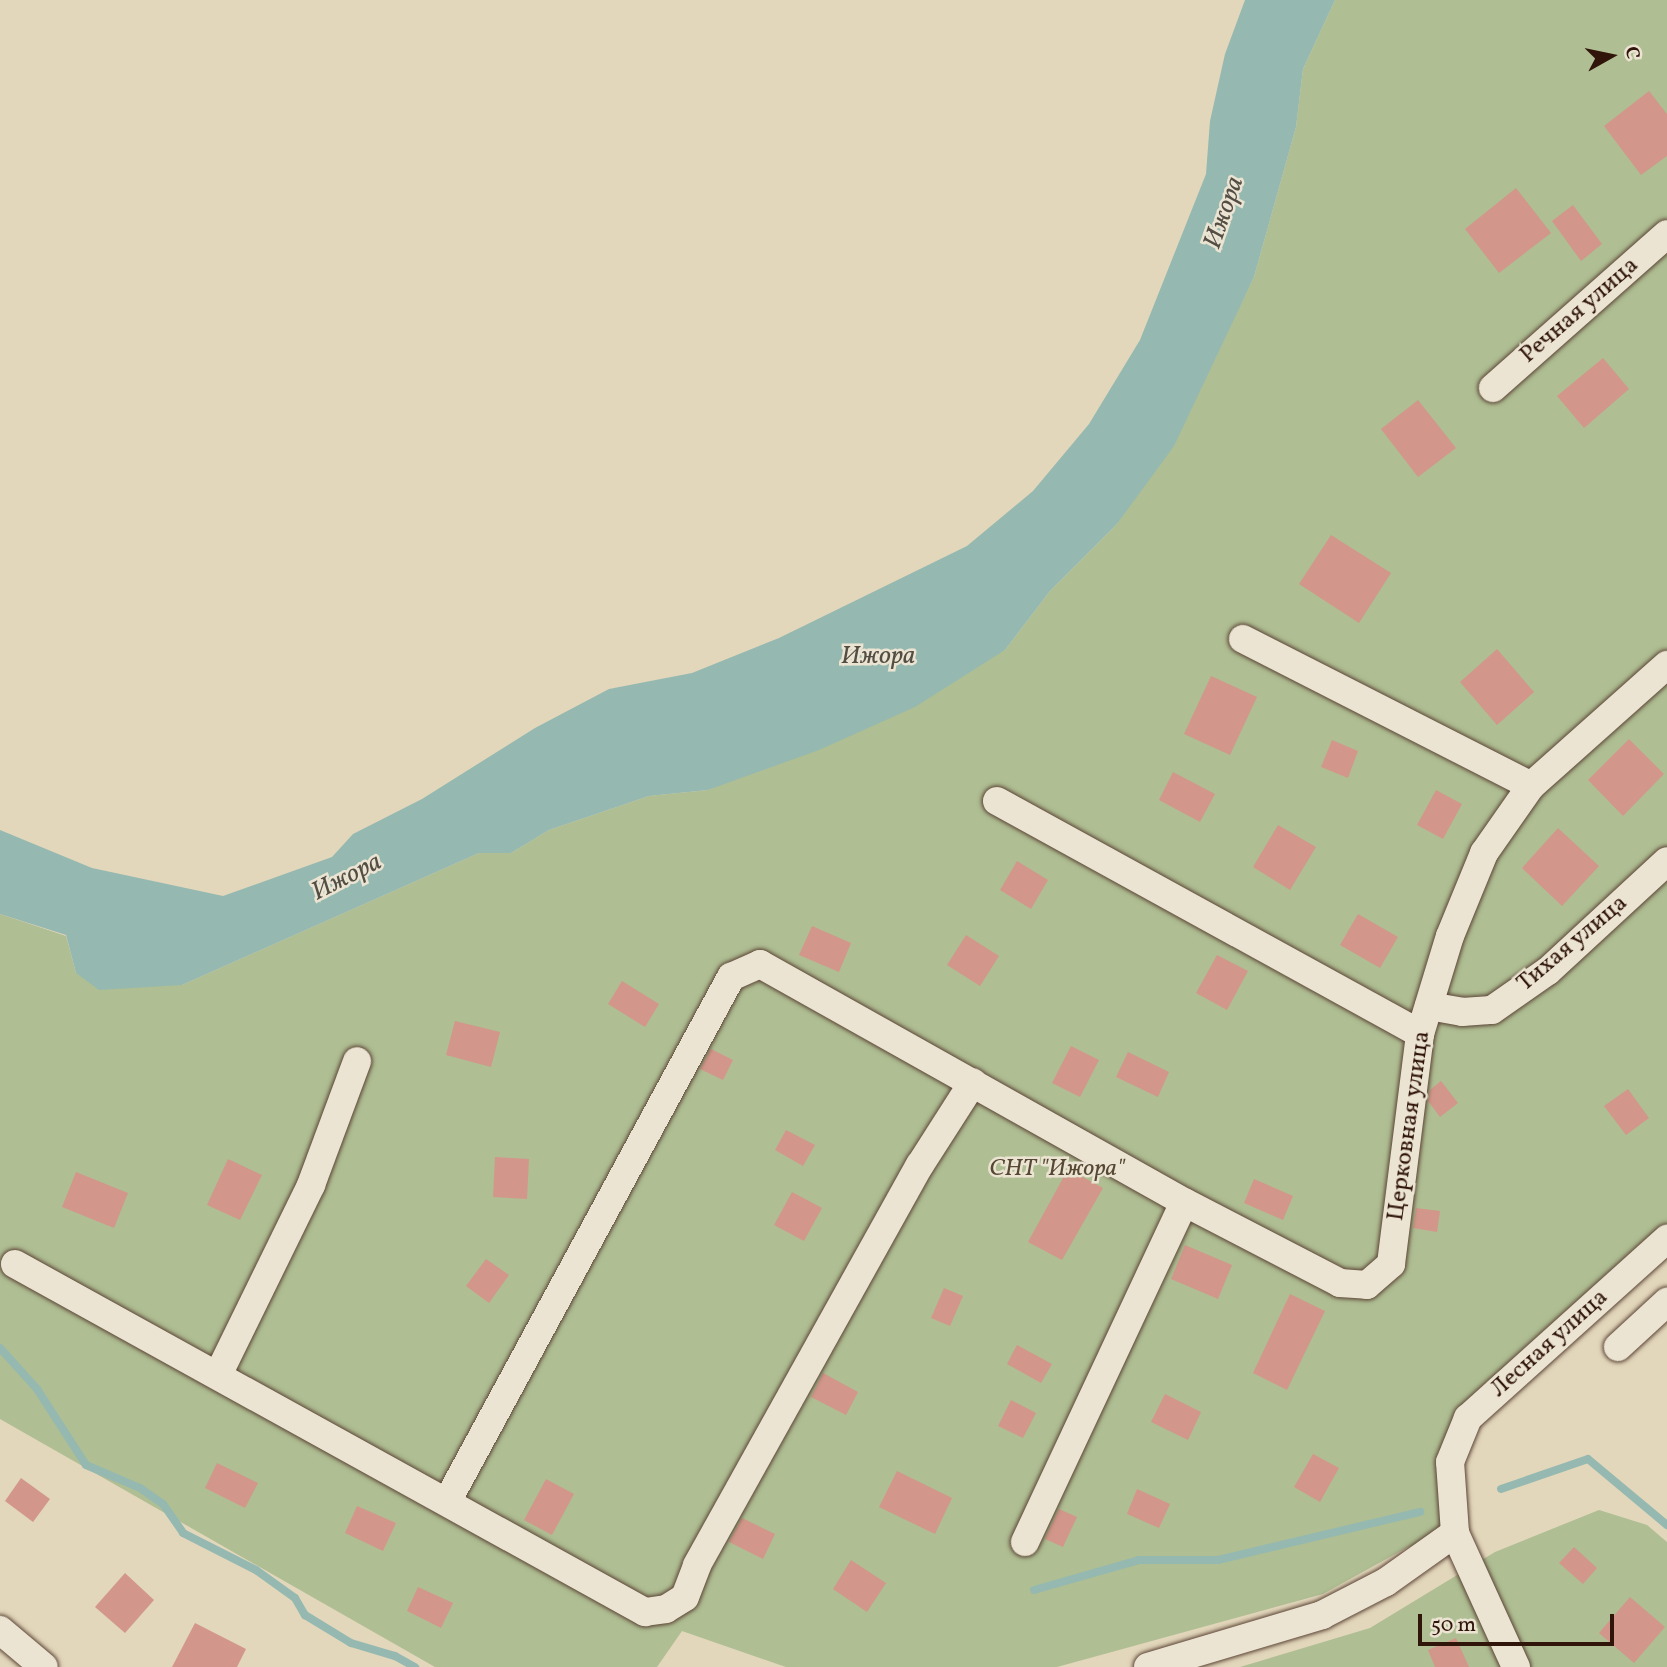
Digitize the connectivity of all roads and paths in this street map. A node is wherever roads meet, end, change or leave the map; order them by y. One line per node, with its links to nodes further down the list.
1 (1667, 234): 2 (street, Речная улица)
2 (1493, 388)
3 (1244, 639): 5 (street)
4 (1667, 665): 5 (street, Церковная улица)
5 (1531, 786): 8 (street, Церковная улица)
6 (997, 801): 9 (street)
7 (1667, 861): 8 (street, Тихая улица)
8 (1429, 1006): 9 (street, Церковная улица)
9 (1420, 1034): 12 (street, Церковная улица)
10 (357, 1061): 17 (street)
11 (973, 1082): 12 (street); 18 (street); 18 (street)
12 (1184, 1202): 20 (street)
13 (1667, 1239): 19 (street, Лесная улица)
14 (15, 1264): 17 (street)
15 (1667, 1302): 16 (street)
16 (1618, 1347)
17 (218, 1374): 18 (street)
18 (448, 1500)
19 (1455, 1533): 23 (street); 24 (street)
20 (1025, 1542)
21 (0, 1630): 22 (street)
22 (44, 1667)
23 (1148, 1667)
24 (1516, 1667)

